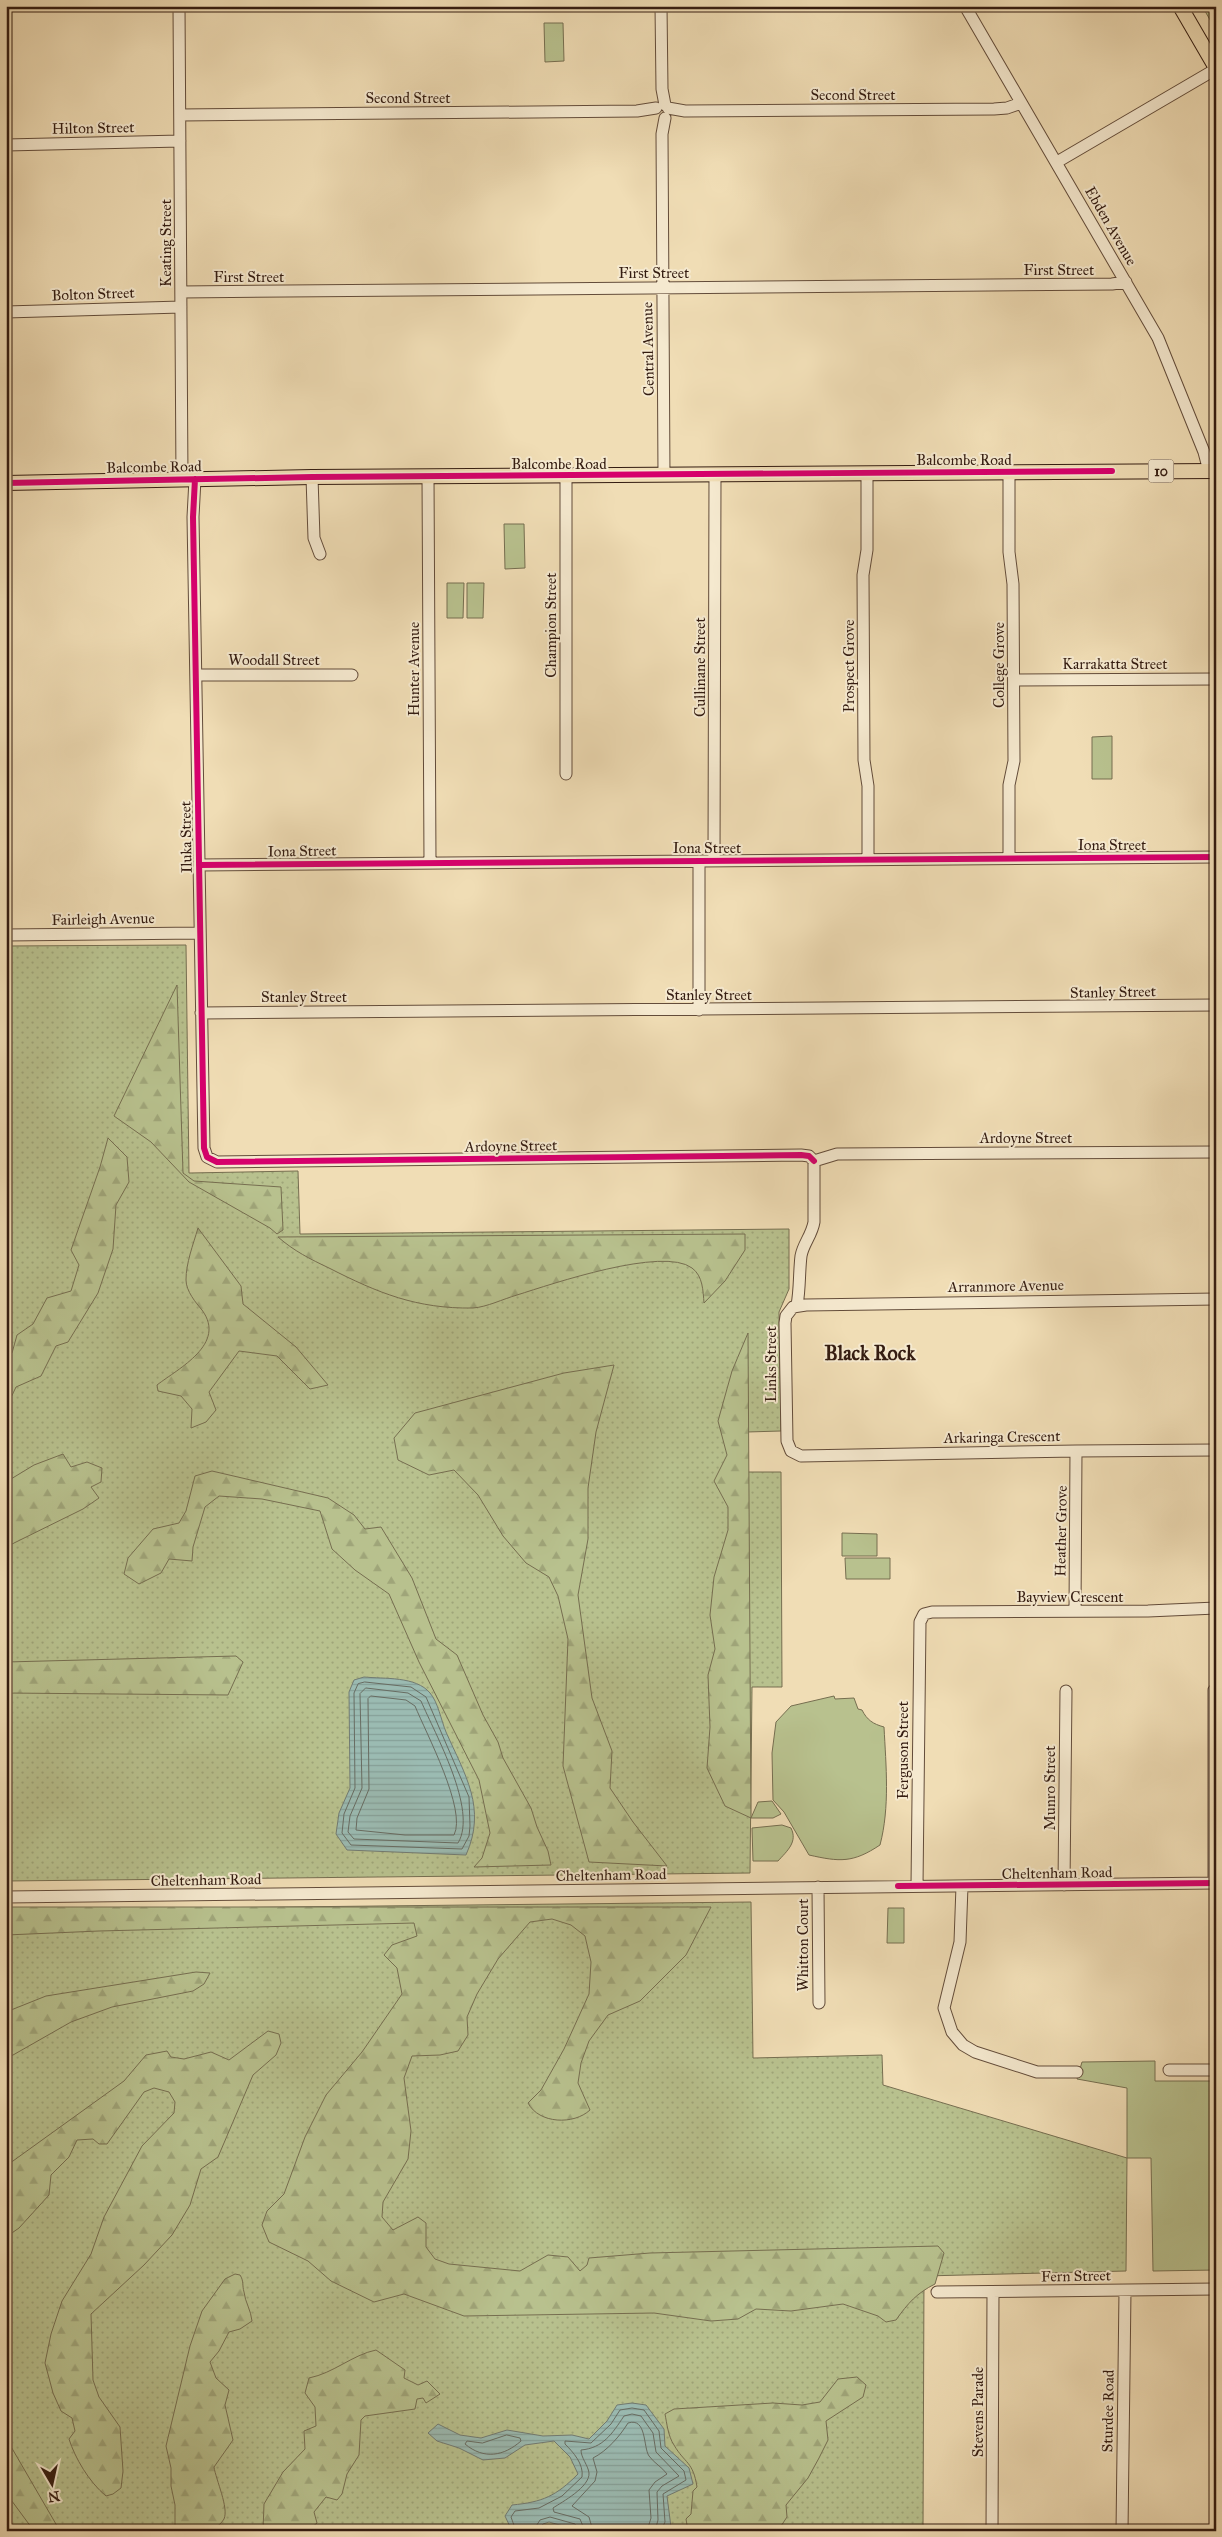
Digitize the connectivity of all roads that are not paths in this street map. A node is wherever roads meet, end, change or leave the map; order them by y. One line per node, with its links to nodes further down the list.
1 (179, 6): 8 (street, Keating Street)
2 (661, 6): 7 (street, Central Avenue)
3 (966, 6): 6 (street, Ebden Avenue)
4 (1180, 6): 5 (main road)
5 (1216, 68): 11 (street)
6 (1021, 103): 7 (street, Second Street); 11 (street, Ebden Avenue)
7 (662, 112): 8 (street, Second Street); 13 (street, Central Avenue)
8 (180, 115): 9 (street, Keating Street)
9 (180, 141): 10 (street, Hilton Street); 14 (street, Keating Street)
10 (6, 145)
11 (1057, 162): 12 (street, Ebden Avenue)
12 (1126, 282): 13 (street, First Street); 17 (street, Ebden Avenue)
13 (663, 288): 14 (street, First Street); 21 (street, Central Avenue)
14 (181, 292): 15 (street, Keating Street)
15 (181, 307): 16 (street, Bolton Street); 25 (street, Keating Street)
16 (6, 312)
17 (1212, 471): 18 (main road, Balcombe Road / 10)
18 (1009, 472): 19 (main road, Balcombe Road / 10); 31 (street, College Grove)
19 (867, 473): 20 (main road, Balcombe Road / 10); 35 (street, Prospect Grove)
20 (715, 474): 21 (main road, Balcombe Road / 10); 37 (street, Cullinane Street)
21 (664, 475): 23 (main road, Balcombe Road / 10)
22 (428, 476): 23 (main road, Balcombe Road / 10); 24 (main road, Balcombe Road / 10); 38 (street, Hunter Avenue)
23 (566, 476): 32 (street, Champion Street)
24 (312, 477): 25 (main road, Balcombe Road / 10); 27 (street)
25 (189, 479): 26 (main road, Balcombe Road / 10); 29 (street, Iluka Street)
26 (6, 483)
27 (320, 554)
28 (352, 675): 29 (street, Woodall Street)
29 (196, 676): 39 (street, Iluka Street)
30 (1216, 679): 31 (street, Karrakatta Street)
31 (1014, 680): 34 (street, College Grove)
32 (566, 774)
33 (1216, 857): 34 (street, Iona Street)
34 (1009, 858): 35 (street, Iona Street)
35 (868, 859): 37 (street, Iona Street)
36 (699, 861): 37 (street, Iona Street); 38 (street, Iona Street); 43 (street)
37 (714, 861)
38 (430, 862): 39 (street, Iona Street)
39 (199, 865): 40 (street, Iluka Street)
40 (200, 933): 41 (street, Fairleigh Avenue); 44 (street, Iluka Street)
41 (6, 935)
42 (1216, 1005): 43 (street, Stanley Street)
43 (699, 1010): 44 (street, Stanley Street)
44 (202, 1013): 46 (street, Iluka Street)
45 (1216, 1152): 47 (street, Ardoyne Street)
46 (207, 1157): 47 (street, Ardoyne Street)
47 (812, 1159): 49 (street)
48 (1216, 1299): 49 (street, Arranmore Avenue)
49 (802, 1305): 52 (street, Links Street)
50 (1076, 1450): 51 (street, Arkaringa Crescent); 52 (street, Arkaringa Crescent); 54 (street, Heather Grove)
51 (1216, 1450)
52 (791, 1451)
53 (1216, 1608): 54 (street, Bayview Crescent)
54 (1075, 1611): 55 (street, Bayview Crescent)
55 (924, 1614): 60 (street, Ferguson Street)
56 (1214, 1690): 58 (street)
57 (1066, 1691): 59 (street, Munro Street)
58 (1215, 1884): 59 (street, Cheltenham Road)
59 (1064, 1885): 61 (street, Cheltenham Road)
60 (917, 1886): 61 (street, Cheltenham Road); 62 (street, Cheltenham Road)
61 (962, 1886): 67 (street)
62 (818, 1887): 63 (street, Cheltenham Road); 64 (street, Whitton Court)
63 (6, 1897)
64 (819, 2003)
65 (1169, 2070): 66 (street)
66 (1216, 2070)
67 (1077, 2072)
68 (1216, 2289): 69 (street, Fern Street)
69 (1125, 2291): 71 (street, Fern Street); 73 (street, Sturdee Road)
70 (937, 2292): 71 (street, Fern Street)
71 (994, 2292): 72 (street, Stevens Parade)
72 (992, 2531)
73 (1122, 2531)

